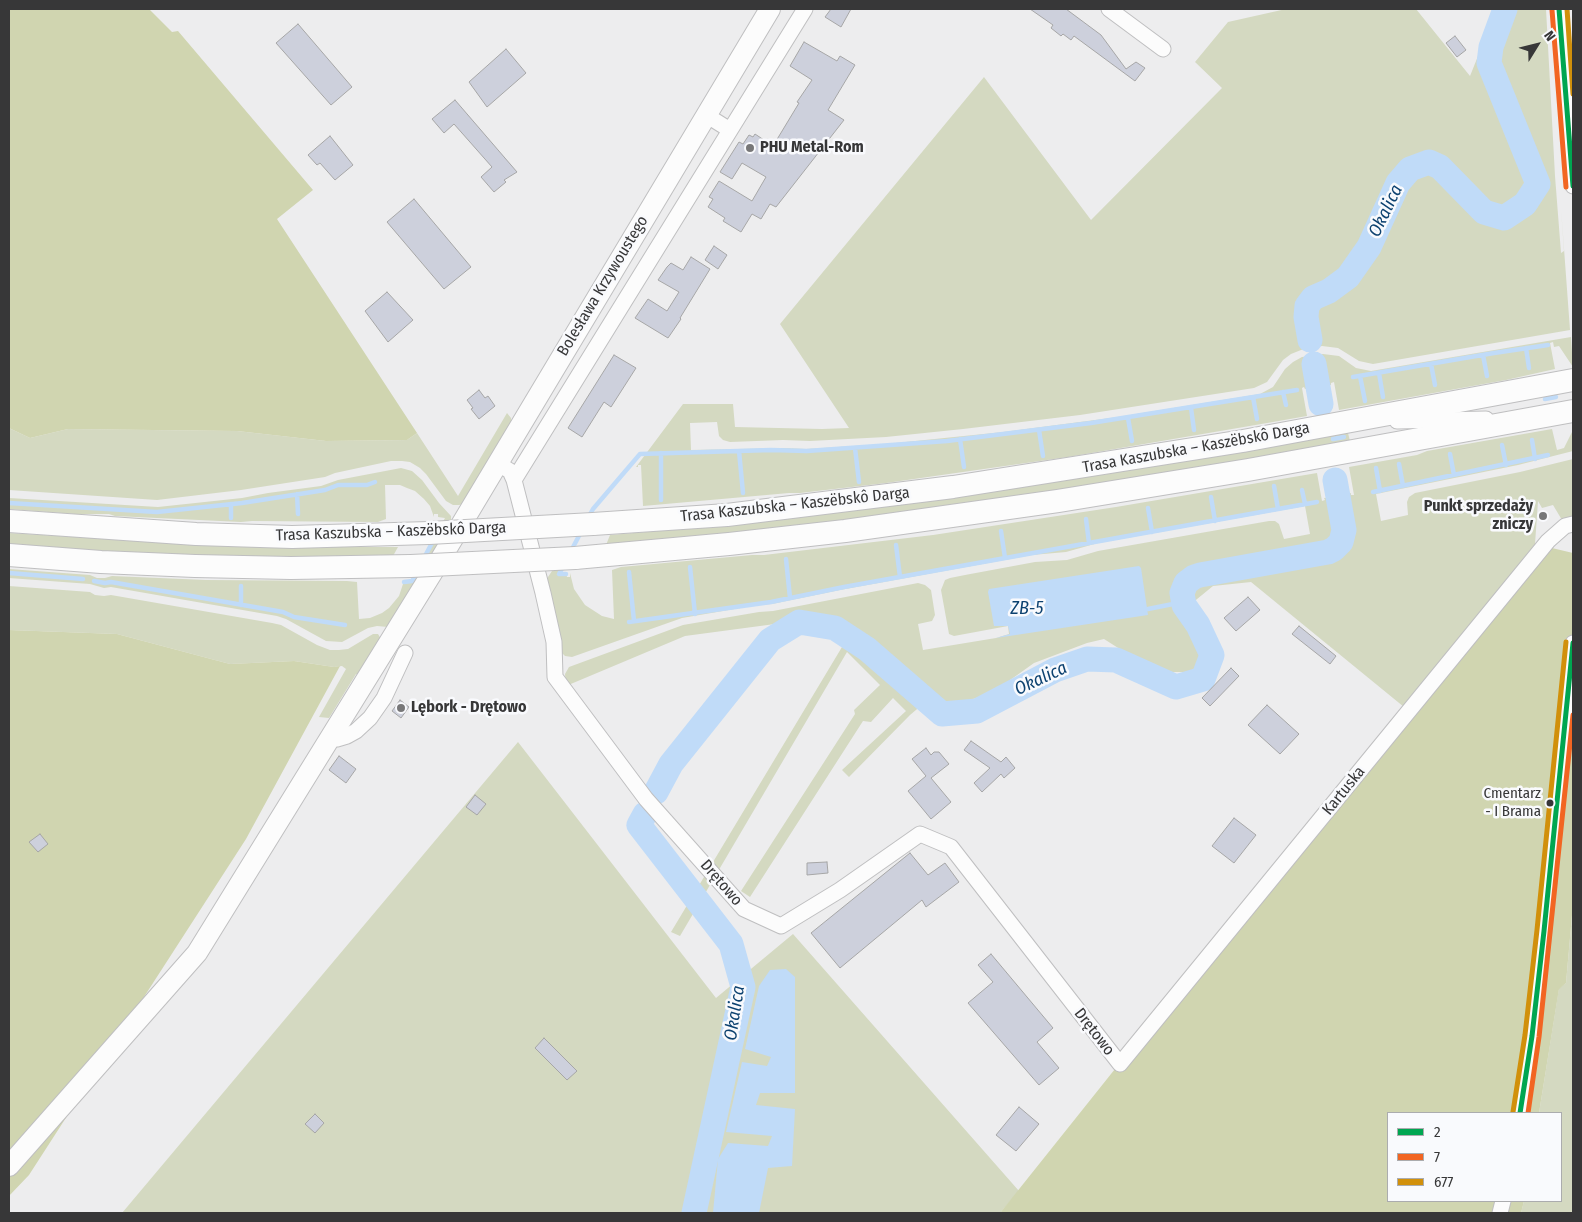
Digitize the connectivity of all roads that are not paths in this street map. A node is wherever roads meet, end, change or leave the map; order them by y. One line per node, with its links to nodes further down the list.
1 (770, 9): 6 (main road, Bolesława Krzywoustego)
2 (805, 9): 7 (street)
3 (1109, 9): 5 (street)
4 (1559, 9): 8 (street)
5 (1163, 49)
6 (706, 115): 7 (street); 16 (main road, Bolesława Krzywoustego)
7 (730, 130): 17 (street)
8 (1573, 176)
9 (1571, 381): 10 (highway, Trasa Kaszubska – Kaszëbskô Darga)
10 (1534, 388): 13 (street); 14 (highway, Trasa Kaszubska – Kaszëbskô Darga)
11 (1572, 411): 12 (highway, Trasa Kaszubska – Kaszëbskô Darga)
12 (1540, 417): 13 (street); 15 (highway, Trasa Kaszubska – Kaszëbskô Darga)
13 (1443, 420): 14 (street); 15 (street)
14 (1332, 425): 18 (highway, Trasa Kaszubska – Kaszëbskô Darga, bridge)
15 (1336, 455): 20 (highway, Trasa Kaszubska – Kaszëbskô Darga, bridge)
16 (497, 463): 17 (street); 23 (main road, Bolesława Krzywoustego)
17 (514, 480): 24 (street, Drętowo)
18 (9, 522)
19 (1573, 524): 24 (street, Kartuska)
20 (9, 555)
21 (1573, 643): 25 (street)
22 (405, 653): 23 (street)
23 (331, 736): 26 (main road, Bolesława Krzywoustego)
24 (1120, 1064)
25 (1520, 1112)
26 (9, 1166)

